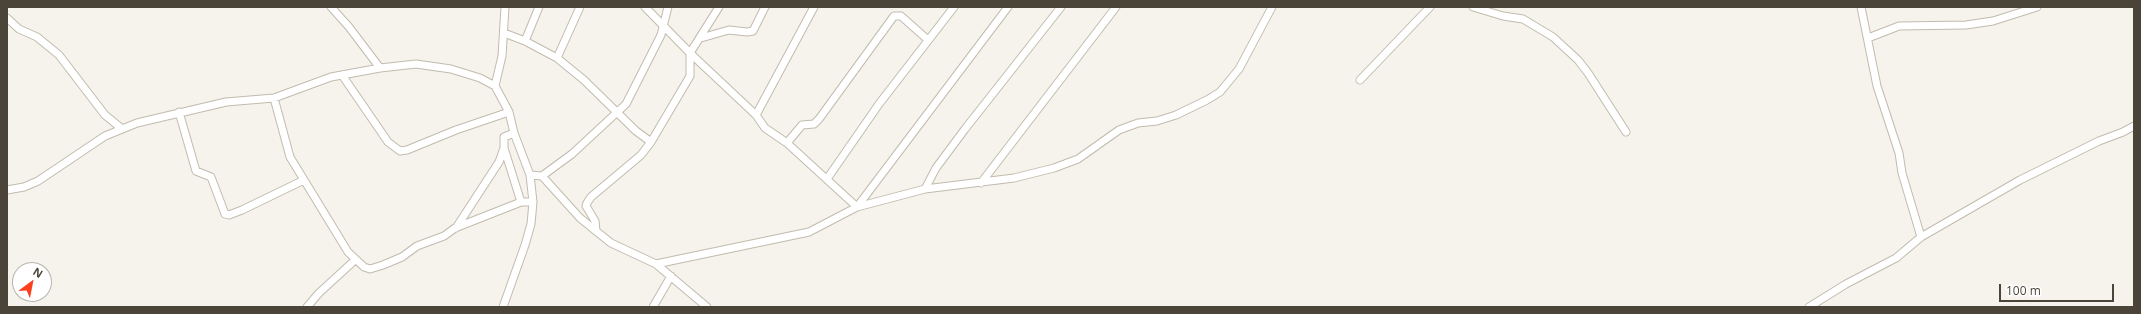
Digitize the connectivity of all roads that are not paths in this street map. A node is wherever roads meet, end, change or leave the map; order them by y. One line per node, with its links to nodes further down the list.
1 (331, 7): 28 (street)
2 (505, 7): 21 (street)
3 (539, 7): 25 (street)
4 (580, 7): 27 (street)
5 (646, 7): 20 (street)
6 (668, 7): 20 (street)
7 (719, 7): 22 (street)
8 (765, 7): 22 (street)
9 (814, 7): 36 (street)
10 (954, 7): 24 (street)
11 (1008, 7): 53 (street)
12 (1061, 7): 49 (street)
13 (1116, 7): 48 (street)
14 (1272, 7): 48 (street)
15 (1430, 7): 30 (street)
16 (1474, 7): 39 (street)
17 (1861, 7): 23 (street)
18 (2037, 7): 23 (street)
19 (7, 18): 38 (street)
20 (663, 24): 26 (street); 35 (street)
21 (504, 33): 25 (street); 31 (street)
22 (701, 38): 26 (street)
23 (1868, 38): 56 (street)
24 (928, 40): 42 (street); 46 (street)
25 (525, 41): 27 (street)
26 (690, 53): 36 (street); 41 (street)
27 (557, 58): 35 (street)
28 (380, 68): 29 (street); 31 (street)
29 (342, 75): 32 (street); 34 (street)
30 (1360, 80)
31 (495, 86): 34 (street)
32 (274, 98): 33 (street); 47 (street)
33 (179, 112): 38 (street); 47 (street)
34 (509, 112): 40 (street)
35 (617, 113): 41 (street); 45 (street)
36 (756, 115): 42 (street)
37 (2134, 126): 56 (street)
38 (121, 128): 50 (street)
39 (1626, 132)
40 (514, 133): 43 (street); 44 (street)
41 (651, 142): 55 (street)
42 (787, 143): 46 (street)
43 (504, 148): 51 (street); 54 (street)
44 (530, 175): 45 (street); 52 (street)
45 (542, 176): 55 (street)
46 (827, 179): 53 (street)
47 (304, 180): 57 (street)
48 (981, 183): 49 (street)
49 (925, 189): 53 (street)
50 (7, 190)
51 (521, 202): 52 (street); 54 (street)
52 (533, 202): 61 (street)
53 (857, 207): 58 (street)
54 (455, 228): 57 (street)
55 (596, 231): 58 (street)
56 (1921, 237): 64 (street)
57 (355, 260): 60 (street)
58 (656, 264): 59 (street)
59 (671, 276): 62 (street); 63 (street)
60 (307, 307)
61 (503, 307)
62 (653, 307)
63 (708, 307)
64 (1809, 307)

